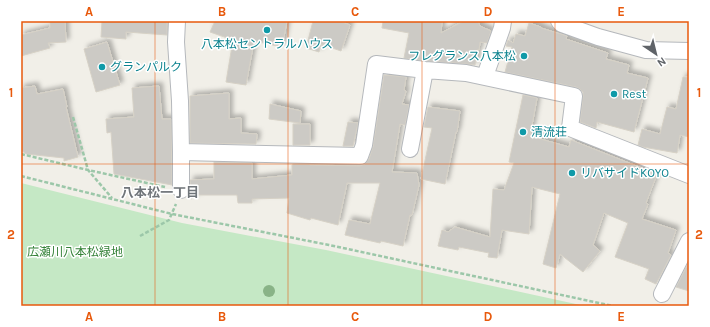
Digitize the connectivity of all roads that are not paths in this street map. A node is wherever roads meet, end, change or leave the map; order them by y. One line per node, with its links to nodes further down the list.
1 (177, 21): 8 (street)
2 (503, 21): 6 (street)
3 (559, 21): 4 (street)
4 (689, 51)
5 (425, 70): 6 (street); 7 (street); 8 (street)
6 (485, 76): 9 (street)
7 (410, 149)
8 (182, 152): 10 (street)
9 (689, 175)
10 (181, 190)
11 (688, 243): 12 (street)
12 (662, 294)

